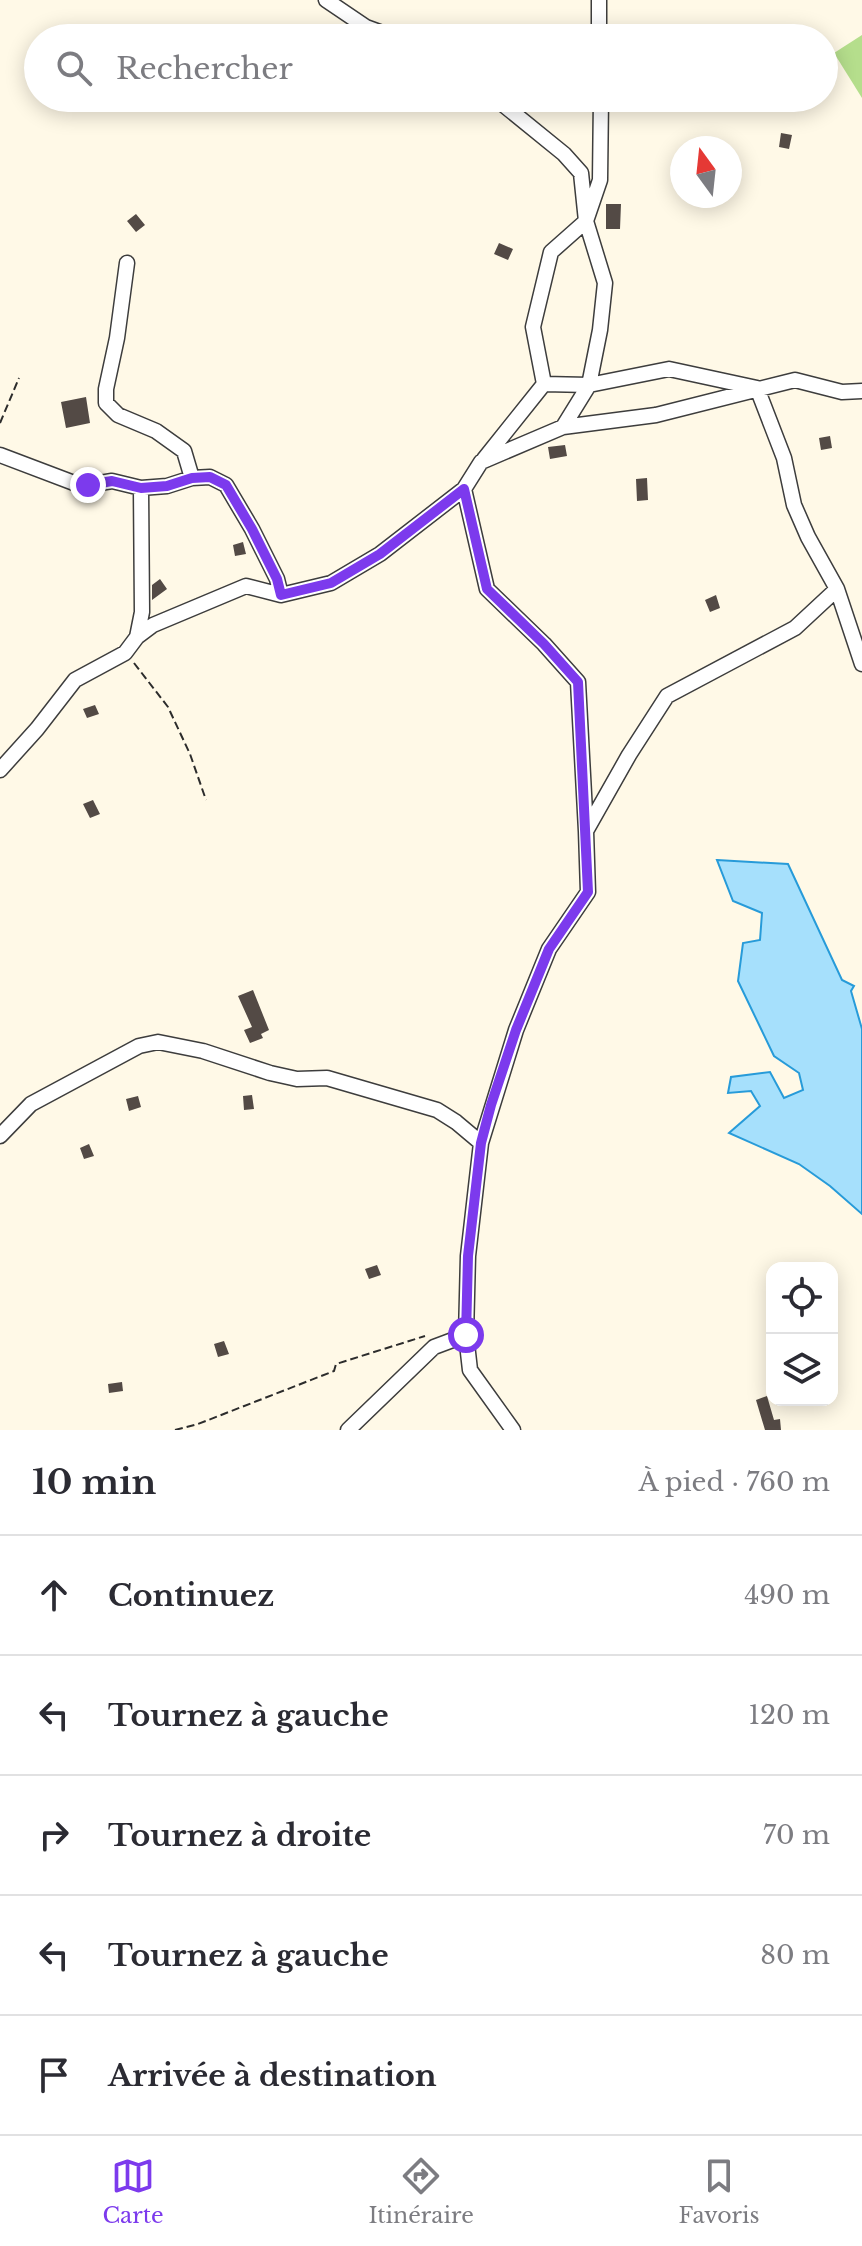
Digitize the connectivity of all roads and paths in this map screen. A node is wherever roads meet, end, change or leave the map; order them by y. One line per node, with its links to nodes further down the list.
1 (326, 0): 3 (street)
2 (599, 0): 4 (street)
3 (362, 24)
4 (599, 24)
5 (512, 112): 7 (street)
6 (601, 112): 7 (street)
7 (586, 221): 10 (street); 11 (street)
8 (127, 263): 18 (street)
9 (19, 378): 14 (path)
10 (544, 384): 11 (street); 17 (street)
11 (589, 385): 12 (street); 15 (street)
12 (757, 388): 13 (street); 15 (street); 21 (street)
13 (862, 391)
14 (0, 423)
15 (563, 427): 17 (street)
16 (0, 455): 19 (street)
17 (481, 462): 20 (street)
18 (192, 478): 19 (street); 22 (street)
19 (141, 488): 23 (street)
20 (464, 489): 22 (street); 28 (street)
21 (837, 589): 25 (street); 28 (street)
22 (281, 595): 23 (street)
23 (137, 637): 24 (street)
24 (125, 653): 26 (street); 27 (path)
25 (862, 664)
26 (0, 770)
27 (206, 800)
28 (586, 831): 30 (street)
29 (0, 1136): 30 (street)
30 (481, 1143): 31 (street)
31 (466, 1335): 34 (street); 35 (street)
32 (436, 1336): 33 (path)
33 (175, 1430)
34 (348, 1430)
35 (513, 1430)

